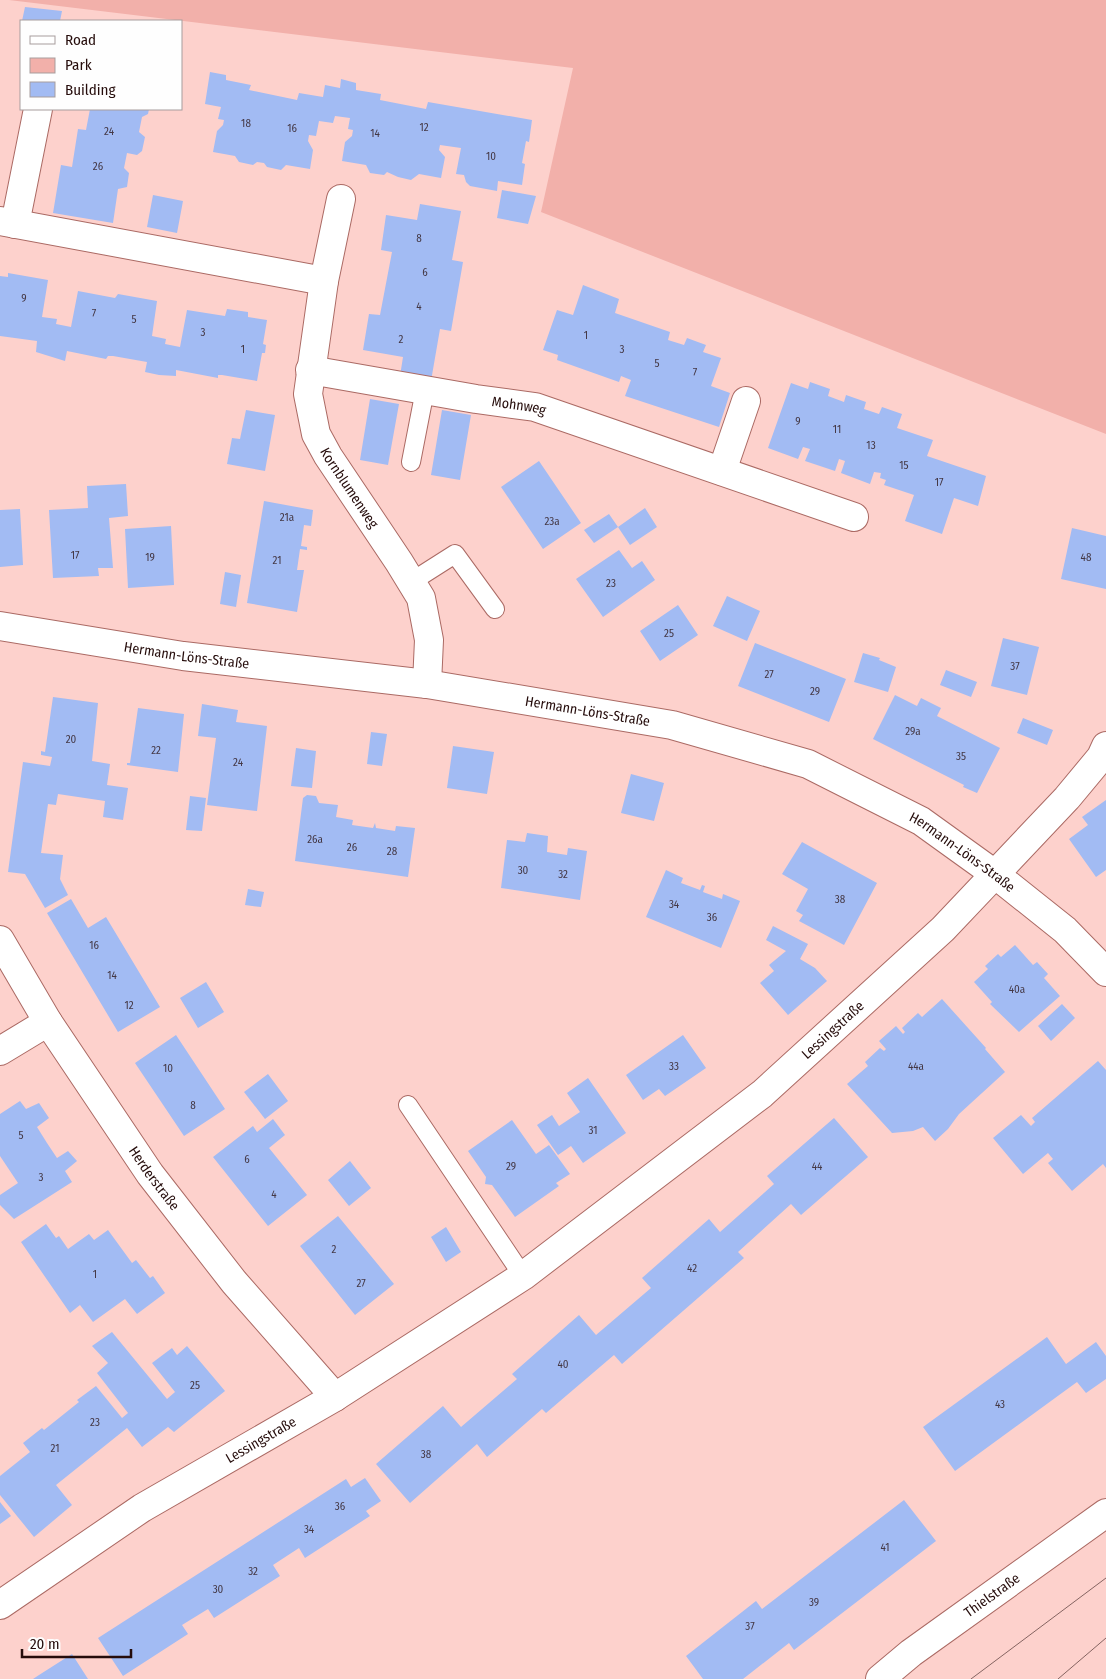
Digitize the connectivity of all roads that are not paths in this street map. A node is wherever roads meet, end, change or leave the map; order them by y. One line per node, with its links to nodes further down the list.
1 (38, 110): 3 (street)
2 (341, 199): 4 (street, Kornblumenweg)
3 (7, 222): 4 (street)
4 (324, 281): 5 (street, Kornblumenweg)
5 (310, 370): 6 (street, Mohnweg); 11 (street, Kornblumenweg)
6 (425, 390): 8 (lane); 9 (street, Mohnweg)
7 (746, 401): 9 (street)
8 (411, 462)
9 (722, 471): 10 (street, Mohnweg)
10 (854, 517)
11 (411, 582): 12 (lane); 14 (street, Kornblumenweg)
12 (495, 609)
13 (0, 626): 14 (street, Hermann-Löns-Straße)
14 (427, 684): 16 (street, Hermann-Löns-Straße)
15 (1106, 746): 16 (street, Lessingstraße)
16 (996, 875): 18 (street, Hermann-Löns-Straße); 22 (street, Lessingstraße)
17 (0, 940): 19 (street, Herderstraße)
18 (1106, 972)
19 (48, 1022): 20 (street); 23 (street, Herderstraße)
20 (0, 1051)
21 (408, 1104): 22 (lane)
22 (523, 1276): 23 (street, Lessingstraße)
23 (335, 1397): 25 (street, Lessingstraße)
24 (1106, 1513): 26 (street, Thielstraße)
25 (0, 1605)
26 (880, 1679)

